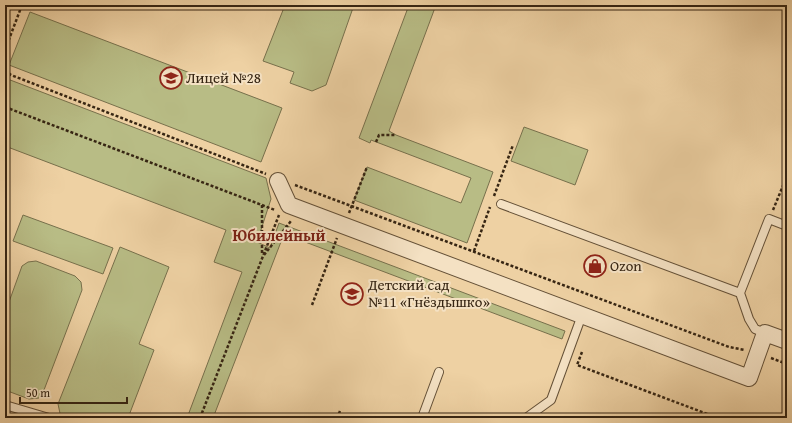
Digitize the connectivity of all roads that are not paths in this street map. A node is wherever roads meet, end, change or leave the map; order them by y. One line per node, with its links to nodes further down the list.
1 (281, 180): 5 (street)
2 (501, 204): 4 (lane)
3 (787, 226): 4 (lane)
4 (740, 293): 6 (lane)
5 (582, 315): 6 (street); 12 (lane)
6 (765, 333): 7 (street)
7 (787, 341)
8 (439, 372): 11 (lane)
9 (5, 405): 10 (lane)
10 (49, 418)
11 (422, 418)
12 (526, 418)

